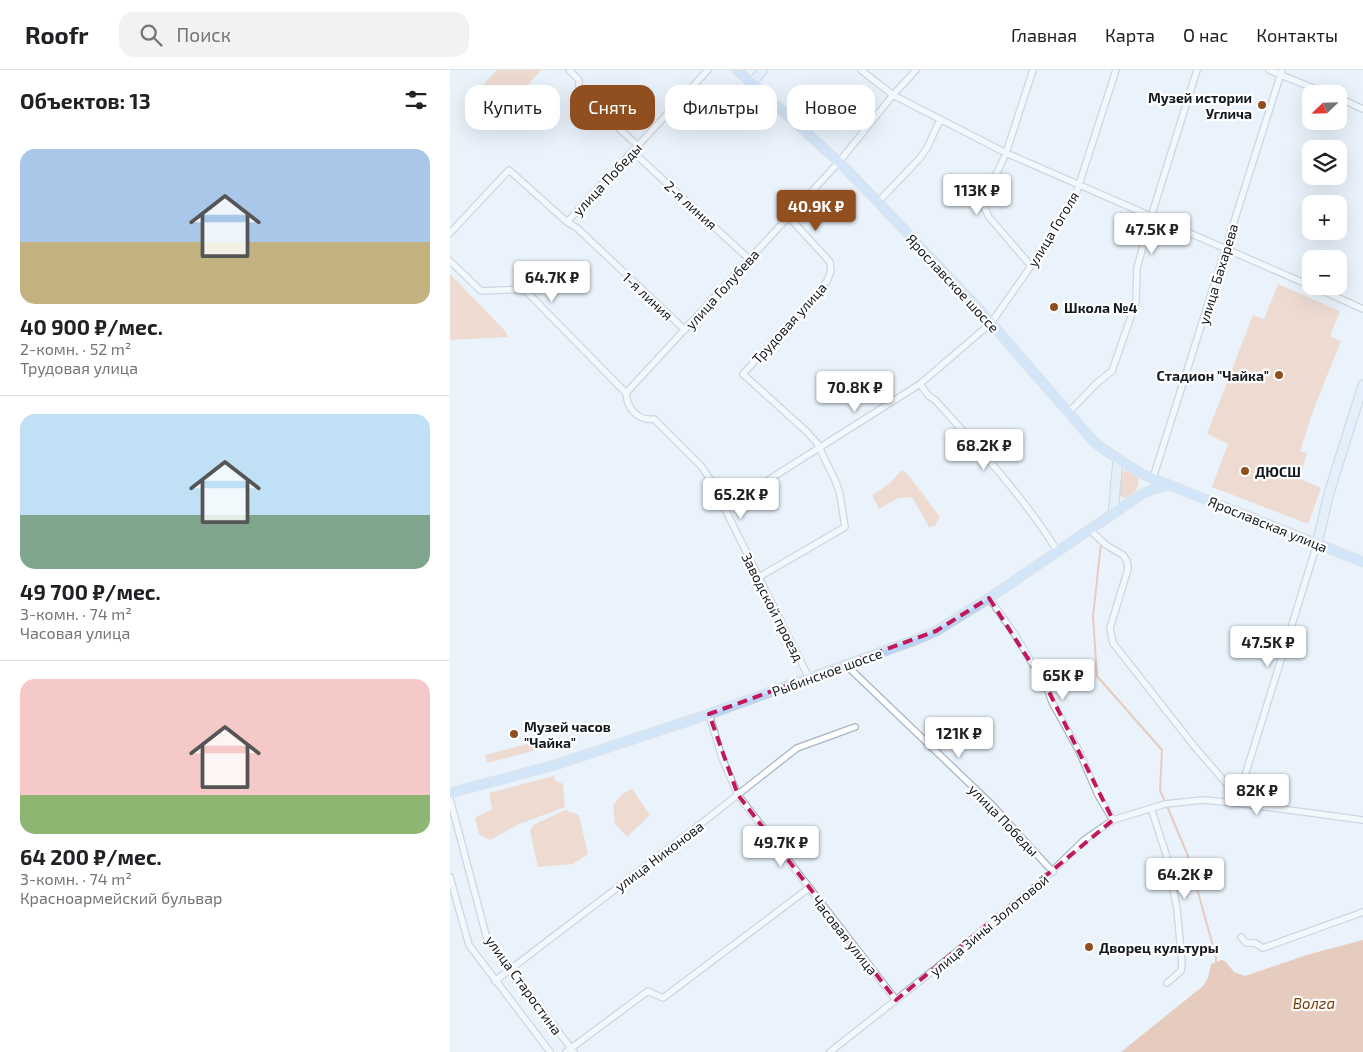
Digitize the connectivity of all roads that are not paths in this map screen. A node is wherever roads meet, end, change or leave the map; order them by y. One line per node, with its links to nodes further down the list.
1 (569, 70): 18 (street)
2 (708, 70): 18 (street, улица Победы)
3 (737, 70): 12 (main road, Ярославское шоссе)
4 (763, 70): 12 (main road)
5 (861, 70): 14 (street)
6 (916, 70): 14 (street, улица Голубева)
7 (1033, 70): 20 (street)
8 (1116, 70): 22 (street, улица Гоголя)
9 (1197, 70): 25 (street)
10 (1269, 70): 11 (street)
11 (1281, 72): 13 (street); 28 (street, улица Бахарева)
12 (752, 83): 21 (main road, Ярославское шоссе)
13 (1309, 85)
14 (893, 95): 17 (street); 21 (street, улица Голубева)
15 (1348, 102): 16 (street)
16 (1363, 109)
17 (940, 120): 20 (street); 23 (street)
18 (637, 145): 19 (street, улица Победы)
19 (632, 151): 26 (street, улица Победы); 29 (street, 2-я линия)
20 (1006, 153): 22 (street); 31 (street)
21 (839, 162): 23 (main road, Ярославское шоссе); 24 (street, улица Голубева)
22 (1080, 184): 25 (street); 31 (street, улица Гоголя)
23 (878, 202): 35 (main road, Ярославское шоссе)
24 (788, 216): 29 (street, улица Голубева); 41 (street, Трудовая улица)
25 (1151, 217): 28 (street); 40 (street)
26 (567, 222): 27 (street, 1-я линия); 36 (street, 1-я линия)
27 (450, 233)
28 (1226, 248): 32 (street); 43 (street, улица Бахарева)
29 (749, 259): 36 (street, улица Голубева)
30 (450, 261): 39 (street, Заводской проезд)
31 (1031, 266): 35 (street, улица Гоголя)
32 (1302, 282)
33 (1332, 295): 34 (street)
34 (1363, 309)
35 (991, 323): 37 (street, улица Гоголя); 40 (main road, Ярославское шоссе)
36 (685, 330): 39 (street, улица Голубева)
37 (920, 384): 41 (street, улица Гоголя); 49 (street)
38 (1363, 385): 48 (main road)
39 (626, 393): 45 (street, Заводской проезд)
40 (1068, 413): 42 (main road, Ярославское шоссе)
41 (820, 448): 45 (street, улица Гоголя); 51 (street, Трудовая улица)
42 (1118, 459): 43 (main road, Ярославское шоссе); 46 (main road)
43 (1153, 478): 44 (main road, Ярославское шоссе)
44 (1172, 485): 46 (main road, Рыбинское шоссе); 48 (main road, Ярославская улица)
45 (724, 508): 51 (street, Заводской проезд)
46 (1113, 514): 47 (main road, Рыбинское шоссе)
47 (1090, 530): 49 (main road, Рыбинское шоссе); 60 (street)
48 (1317, 544): 50 (main road, Ярославская улица); 60 (street)
49 (1058, 552): 52 (main road, Рыбинское шоссе)
50 (1363, 562)
51 (759, 577): 54 (street, Заводской проезд)
52 (989, 598): 53 (main road, Рыбинское шоссе); 62 (street)
53 (846, 665): 54 (main road, Рыбинское шоссе); 64 (street, улица Победы)
54 (810, 678): 55 (main road, Рыбинское шоссе)
55 (710, 714): 57 (main road, Рыбинское шоссе); 58 (street, Часовая улица)
56 (855, 728): 58 (street, улица Никонова)
57 (450, 793)
58 (738, 795): 66 (street, Часовая улица); 69 (street, улица Никонова)
59 (450, 799): 69 (street, улица Старостина)
60 (1237, 800): 61 (street, улица Зины Золотовой); 63 (street, улица Зины Золотовой)
61 (1151, 808): 62 (street, улица Зины Золотовой); 71 (street)
62 (1113, 820): 64 (street, улица Зины Золотовой)
63 (1363, 820)
64 (1053, 872): 72 (street, улица Зины Золотовой)
65 (450, 876): 70 (street, улица Старостина)
66 (810, 888): 72 (street, Часовая улица); 73 (street)
67 (1363, 912): 68 (street)
68 (1241, 937)
69 (510, 969): 70 (street, улица Никонова); 73 (street, улица Старостина)
70 (495, 981): 74 (street, улица Старостина)
71 (1167, 982)
72 (896, 1000): 75 (street, улица Зины Золотовой)
73 (570, 1051)
74 (550, 1052)
75 (830, 1052)

